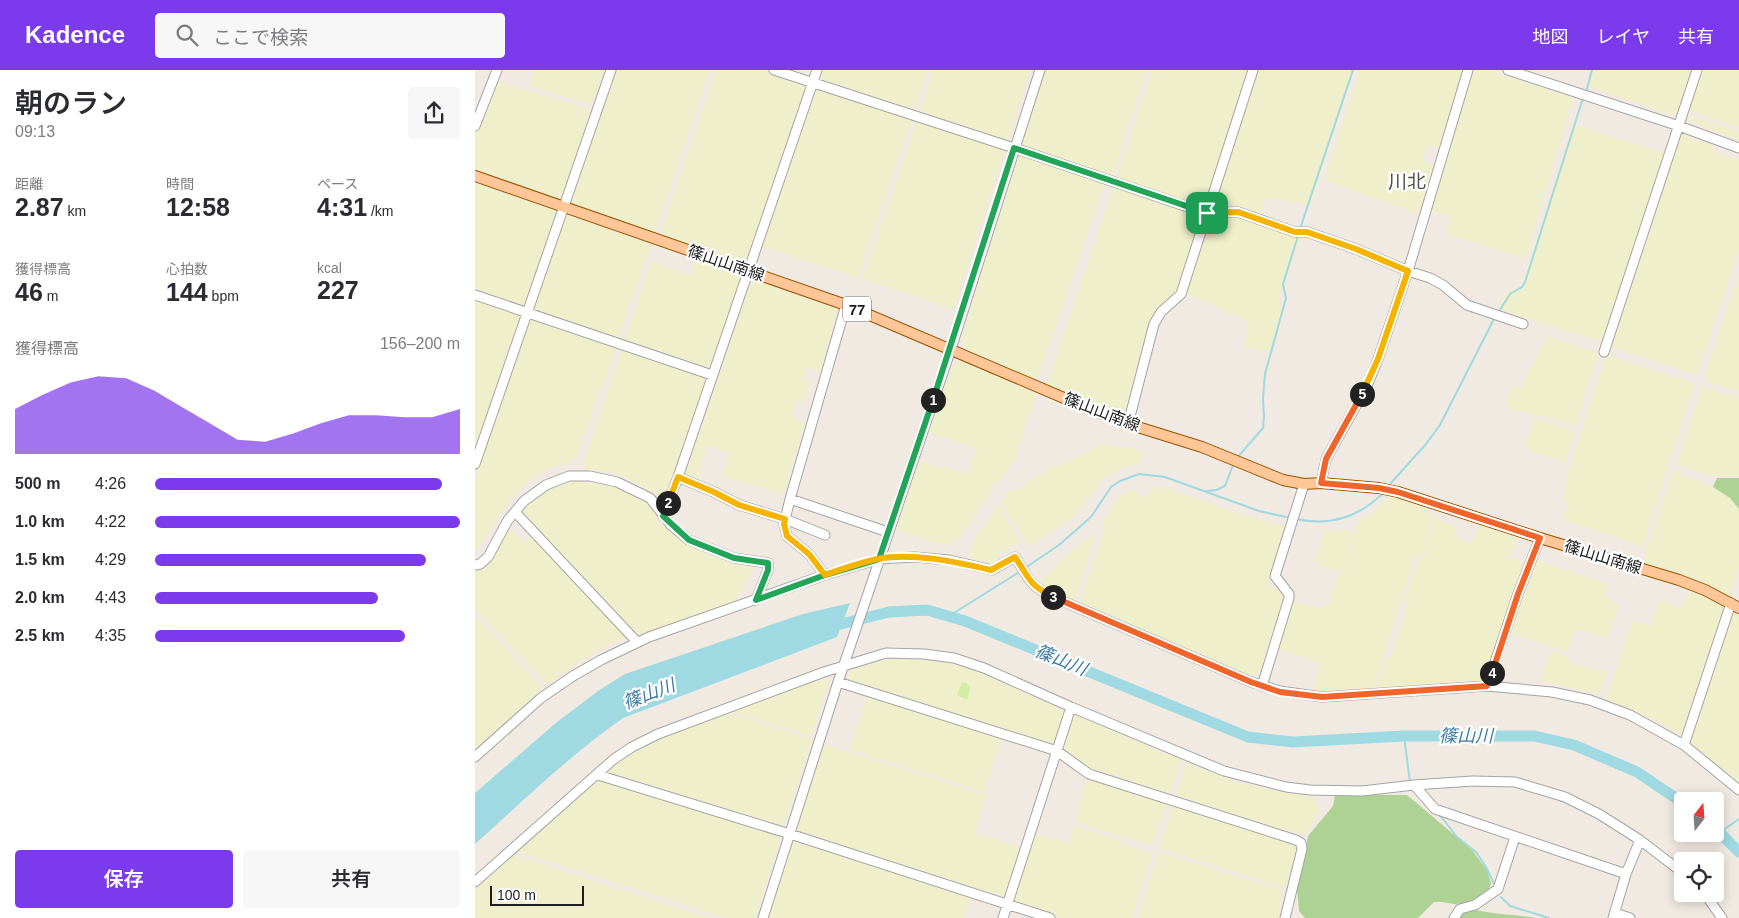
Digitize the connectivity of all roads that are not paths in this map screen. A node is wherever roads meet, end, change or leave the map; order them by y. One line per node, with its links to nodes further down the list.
1 (497, 70): 11 (street)
2 (611, 70): 17 (street)
3 (774, 70): 10 (street)
4 (817, 70): 10 (street)
5 (1040, 70): 14 (street)
6 (1253, 70): 18 (street)
7 (1468, 70): 20 (street)
8 (1508, 70): 13 (street)
9 (1697, 70): 13 (street)
10 (813, 83): 14 (street); 19 (street)
11 (479, 104): 12 (street)
12 (475, 126)
13 (1679, 126): 15 (street); 26 (street)
14 (1014, 148): 18 (street); 25 (street)
15 (1739, 148)
16 (475, 176): 17 (main road, 篠山山南線 / 77)
17 (565, 206): 19 (main road, 篠山山南線 / 77); 23 (street)
18 (1207, 213): 20 (street); 28 (street)
19 (749, 271): 22 (main road, 篠山山南線 / 77); 27 (street)
20 (1408, 271): 24 (street); 31 (street)
21 (475, 295): 23 (street)
22 (846, 305): 25 (main road, 篠山山南線 / 77); 33 (street)
23 (527, 313): 27 (street); 29 (street)
24 (1523, 324)
25 (951, 349): 28 (main road, 篠山山南線 / 77); 37 (street)
26 (1604, 352)
27 (712, 375): 30 (street)
28 (1128, 424): 32 (main road, 篠山山南線 / 77)
29 (475, 464)
30 (678, 477): 35 (street); 36 (street)
31 (1321, 483): 32 (main road, 篠山山南線 / 77); 39 (main road, 篠山山南線 / 77)
32 (1304, 484): 48 (street)
33 (789, 499): 36 (street); 37 (street)
34 (515, 512): 35 (street); 41 (street); 45 (street)
35 (663, 516): 43 (street)
36 (785, 519): 38 (street); 42 (street)
37 (888, 532): 40 (street)
38 (825, 535)
39 (1540, 538): 44 (main road, 篠山山南線 / 77); 49 (street)
40 (878, 562): 42 (street); 46 (street); 48 (street)
41 (475, 565)
42 (825, 575): 43 (street)
43 (756, 600): 45 (street)
44 (1735, 605): 51 (street)
45 (637, 642): 53 (street)
46 (844, 664): 47 (street); 50 (street); 54 (street)
47 (838, 682): 52 (street); 57 (street)
48 (1261, 686): 49 (street)
49 (1487, 686): 51 (street)
50 (1071, 707): 52 (street); 55 (street)
51 (1684, 745): 56 (street)
52 (1057, 751): 64 (street); 69 (street)
53 (475, 756)
54 (598, 775): 57 (street); 62 (street)
55 (1414, 785): 58 (street); 59 (street)
56 (1739, 790)
57 (790, 834): 64 (street); 66 (street)
58 (1515, 837): 61 (street); 70 (street)
59 (1640, 840): 60 (street); 61 (street)
60 (1674, 866)
61 (1626, 874): 65 (street)
62 (475, 882)
63 (1711, 902): 72 (street)
64 (1007, 905): 67 (street); 68 (street)
65 (1614, 916): 71 (street)
66 (763, 918)
67 (1003, 918)
68 (1050, 918)
69 (1285, 918)
70 (1454, 918)
71 (1630, 918)
72 (1722, 918)

